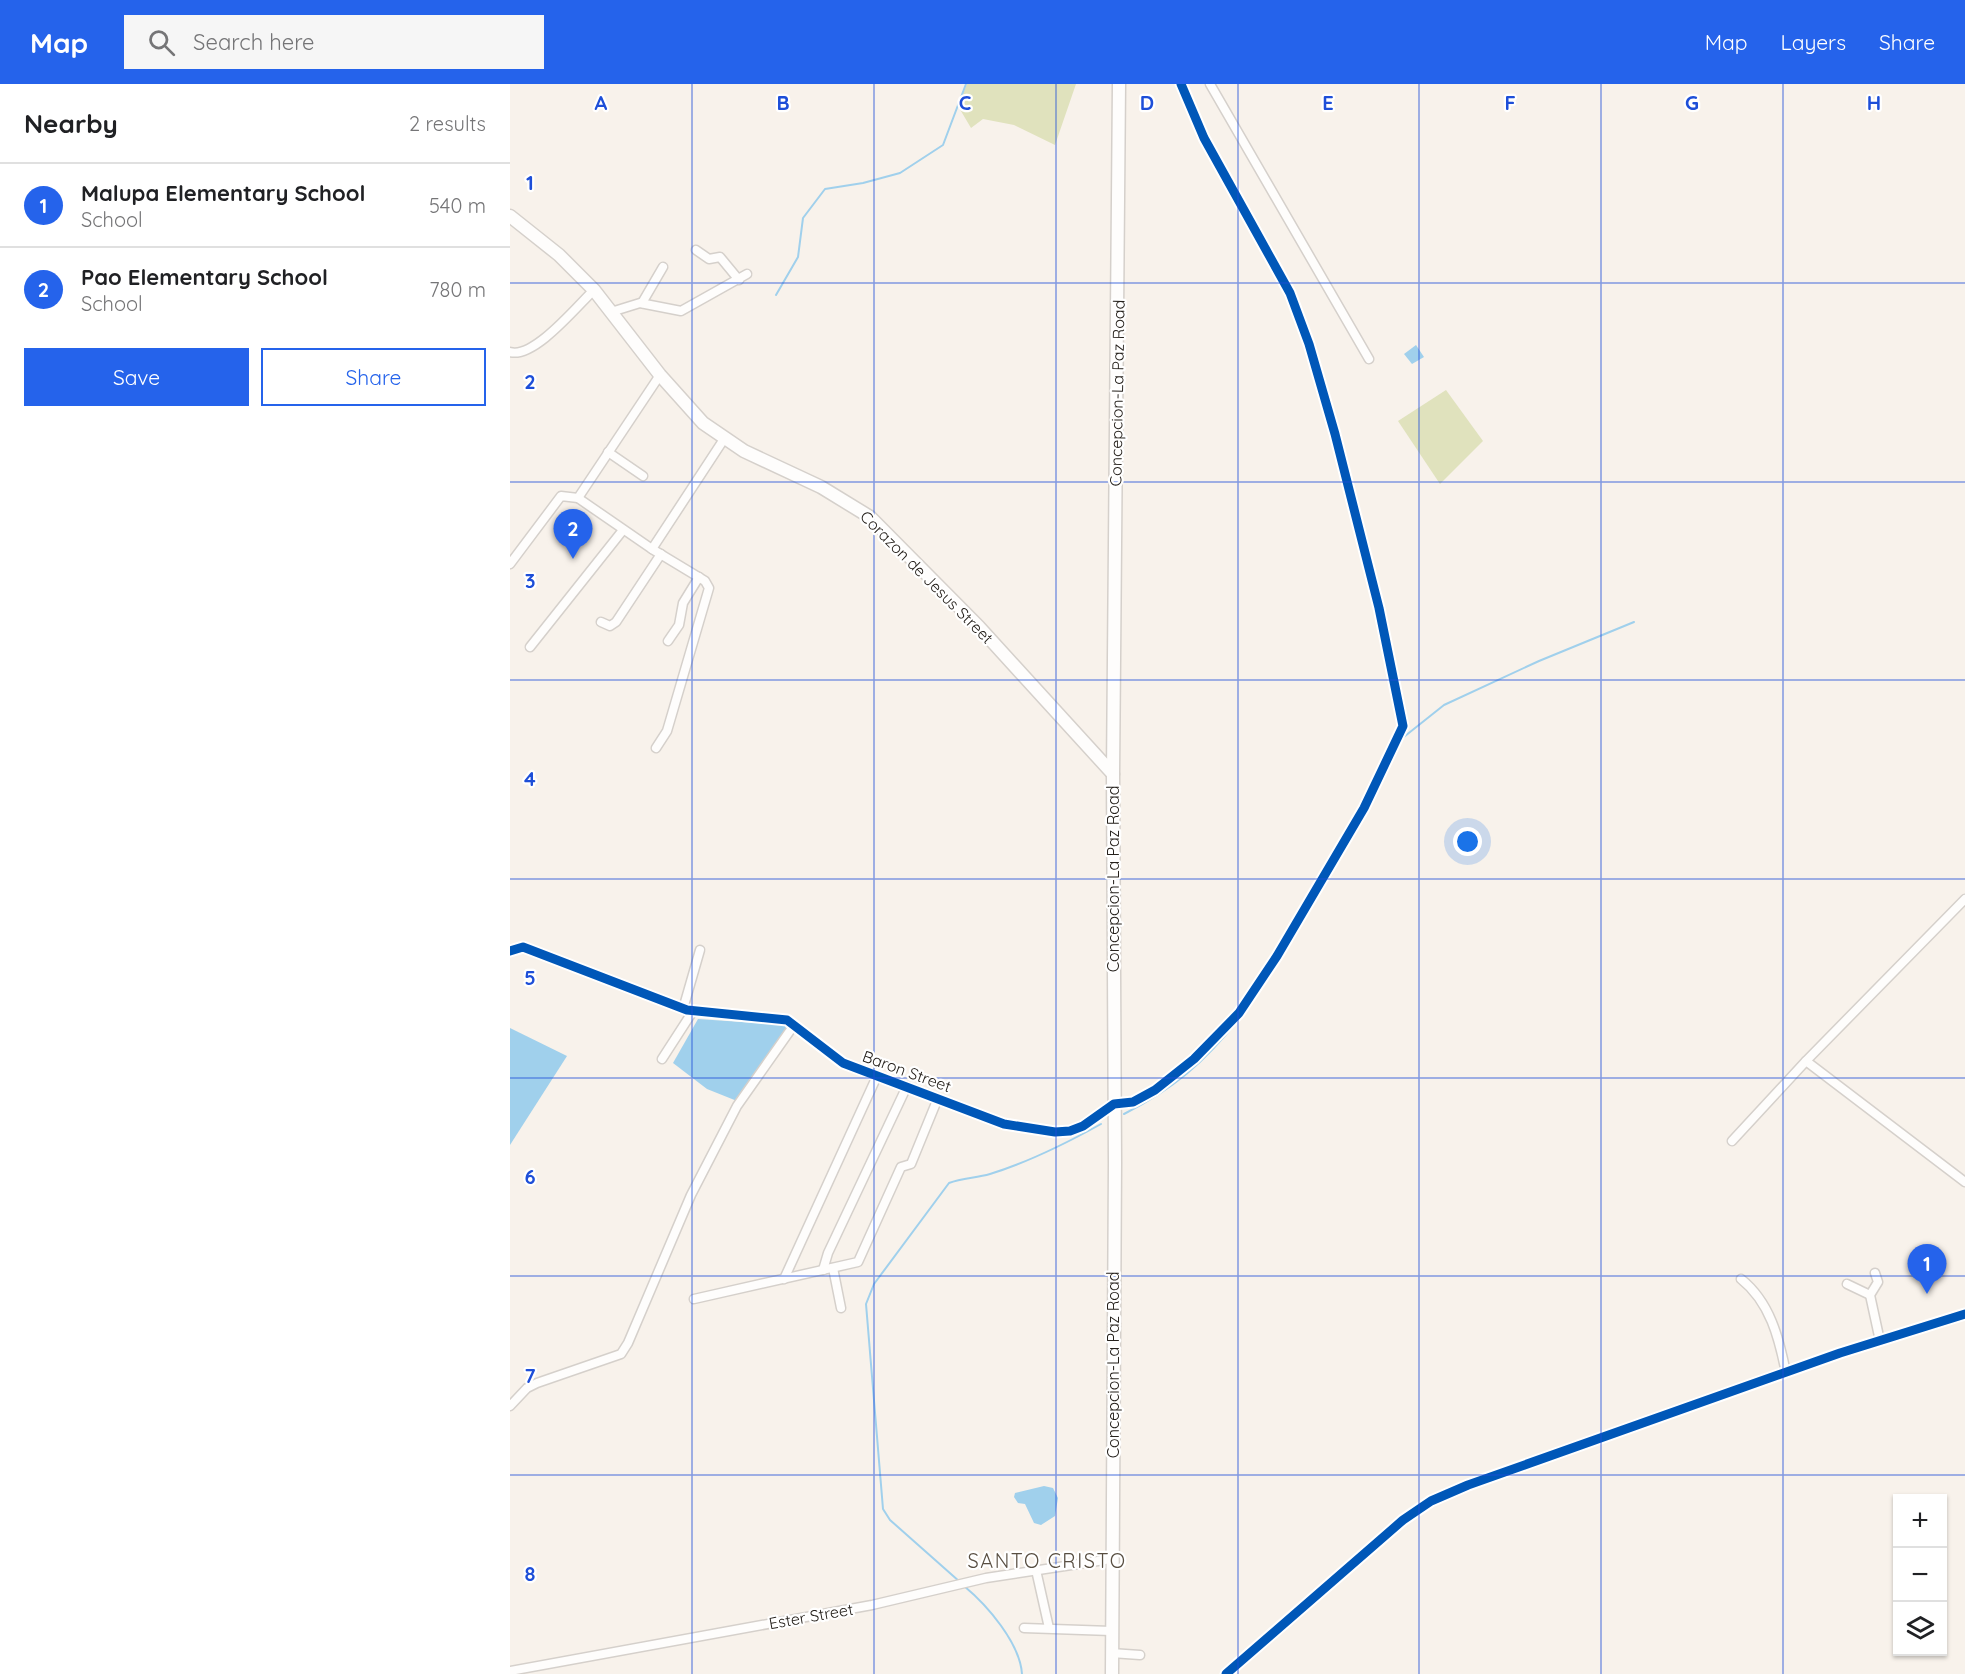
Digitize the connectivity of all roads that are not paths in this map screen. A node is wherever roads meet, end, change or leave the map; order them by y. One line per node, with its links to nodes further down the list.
1 (1119, 84): 28 (main road, Concepcion-La Paz Road)
2 (1181, 84): 40 (street)
3 (1210, 84): 13 (street)
4 (510, 216): 9 (main road, Corazon de Jesus Street)
5 (696, 250): 8 (street)
6 (663, 267): 10 (street)
7 (747, 274): 8 (street)
8 (739, 280): 10 (street)
9 (594, 290): 11 (main road, Corazon de Jesus Street); 12 (street)
10 (642, 303): 11 (street)
11 (611, 312): 14 (main road, Corazon de Jesus Street)
12 (510, 352)
13 (1369, 359)
14 (660, 375): 15 (main road, Corazon de Jesus Street); 16 (street)
15 (724, 439): 20 (street); 28 (main road, Corazon de Jesus Street)
16 (609, 452): 17 (street); 18 (street)
17 (643, 476)
18 (578, 498): 19 (street); 22 (street)
19 (623, 530): 20 (street); 26 (street)
20 (652, 549): 21 (street)
21 (661, 554): 23 (street); 24 (street)
22 (510, 564)
23 (699, 577): 25 (street); 27 (street)
24 (601, 622)
25 (668, 641)
26 (530, 648)
27 (656, 748)
28 (1113, 774): 40 (main road, Concepcion-La Paz Road)
29 (1965, 899): 36 (street)
30 (700, 950): 32 (street)
31 (510, 951): 32 (street, Baron Street)
32 (683, 1009): 33 (street, Baron Street)
33 (693, 1011): 34 (street, Baron Street); 35 (street)
34 (794, 1025): 37 (street, Baron Street); 55 (street)
35 (662, 1059)
36 (1806, 1061): 41 (street); 42 (street)
37 (877, 1076): 38 (street, Baron Street); 46 (street)
38 (907, 1086): 39 (street, Baron Street); 44 (street)
39 (938, 1098): 40 (street, Baron Street); 43 (street)
40 (1114, 1104): 56 (main road, Concepcion-La Paz Road)
41 (1732, 1141)
42 (1965, 1182)
43 (833, 1268): 44 (street); 51 (street)
44 (823, 1270): 46 (street)
45 (1875, 1273): 49 (street)
46 (784, 1279): 50 (street)
47 (1741, 1279): 54 (street)
48 (1847, 1284): 49 (street)
49 (1870, 1295): 53 (street)
50 (694, 1299)
51 (841, 1308)
52 (1965, 1314): 53 (street)
53 (1880, 1341): 54 (street)
54 (1786, 1373): 65 (street)
55 (510, 1406)
56 (1111, 1559): 57 (street, Ester Street); 60 (main road, Concepcion-La Paz Road)
57 (1036, 1569): 59 (street); 63 (street, Ester Street)
58 (1024, 1628): 59 (street)
59 (1049, 1628): 60 (street)
60 (1111, 1630): 61 (main road, Concepcion-La Paz Road)
61 (1111, 1653): 62 (street); 64 (main road, Concepcion-La Paz Road)
62 (1140, 1655)
63 (510, 1671)
64 (1112, 1674)
65 (1226, 1674)

